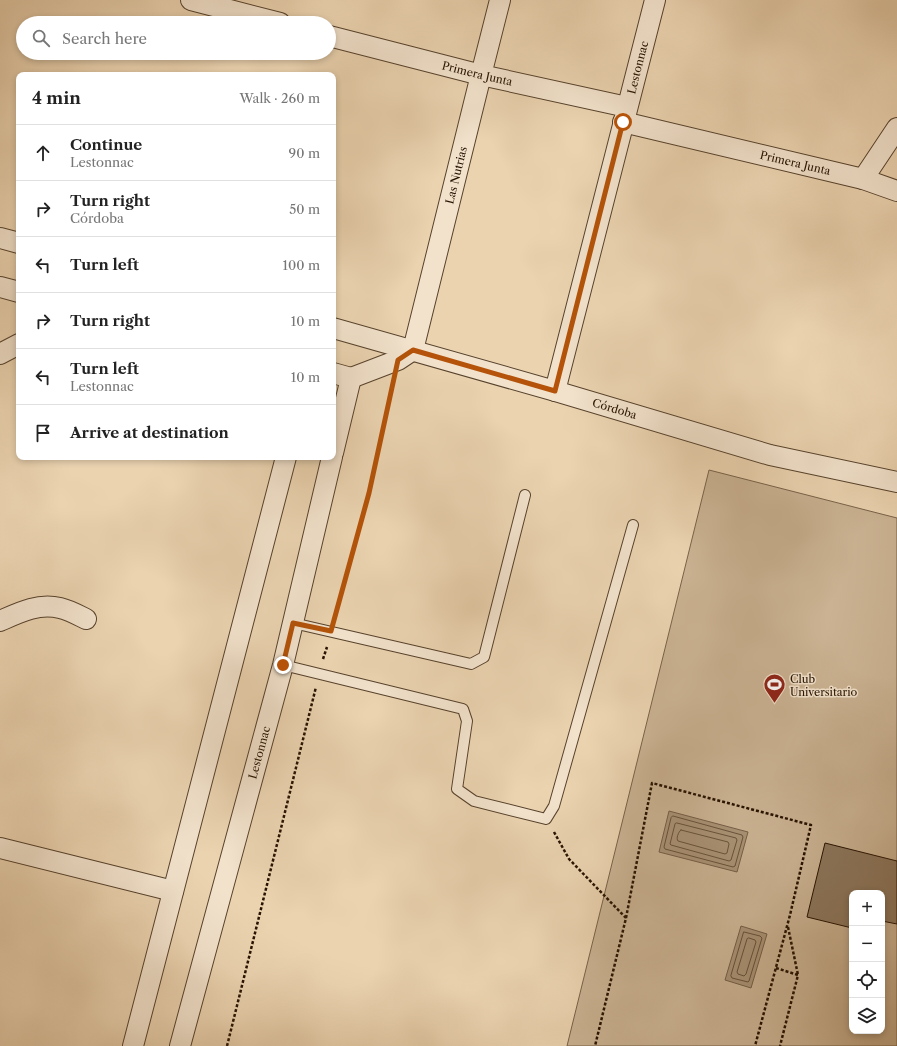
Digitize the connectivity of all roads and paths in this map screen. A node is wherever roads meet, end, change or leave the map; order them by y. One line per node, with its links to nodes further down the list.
1 (191, 0): 4 (street)
2 (500, 0): 7 (street, Las Nutrias)
3 (655, 0): 8 (street, Lestonnac)
4 (243, 7): 5 (street)
5 (264, 16)
6 (336, 38): 7 (street, Primera Junta)
7 (480, 75): 8 (street, Primera Junta); 21 (street, Las Nutrias)
8 (625, 114): 10 (street, Primera Junta); 23 (street, Lestonnac)
9 (897, 128): 10 (street)
10 (863, 179): 11 (street, Primera Junta)
11 (897, 191)
12 (0, 238): 13 (street)
13 (16, 242)
14 (0, 287): 15 (street)
15 (16, 291)
16 (336, 329): 21 (street, Córdoba)
17 (0, 339): 18 (street)
18 (16, 343)
19 (16, 346): 20 (street)
20 (0, 354)
21 (405, 355): 22 (street); 23 (street, Córdoba); 33 (path)
22 (342, 375): 24 (street)
23 (555, 391): 27 (street, Córdoba)
24 (336, 427)
25 (285, 460): 38 (street)
26 (331, 460): 32 (street, Lestonnac)
27 (897, 482)
28 (525, 495): 33 (lane)
29 (633, 525): 36 (lane)
30 (86, 619): 31 (street)
31 (0, 621)
32 (293, 623): 33 (lane); 34 (street, Lestonnac)
33 (331, 631): 35 (path)
34 (283, 665): 35 (lane); 44 (street, Lestonnac)
35 (319, 674): 36 (lane); 45 (path)
36 (546, 819): 39 (path)
37 (0, 848): 38 (street)
38 (173, 891): 43 (street)
39 (626, 918): 40 (path); 46 (path)
40 (787, 925): 41 (path); 42 (path)
41 (776, 968): 42 (path); 47 (path)
42 (798, 975): 48 (path)
43 (133, 1046)
44 (180, 1046)
45 (227, 1046)
46 (595, 1046)
47 (755, 1046)
48 (780, 1046)

